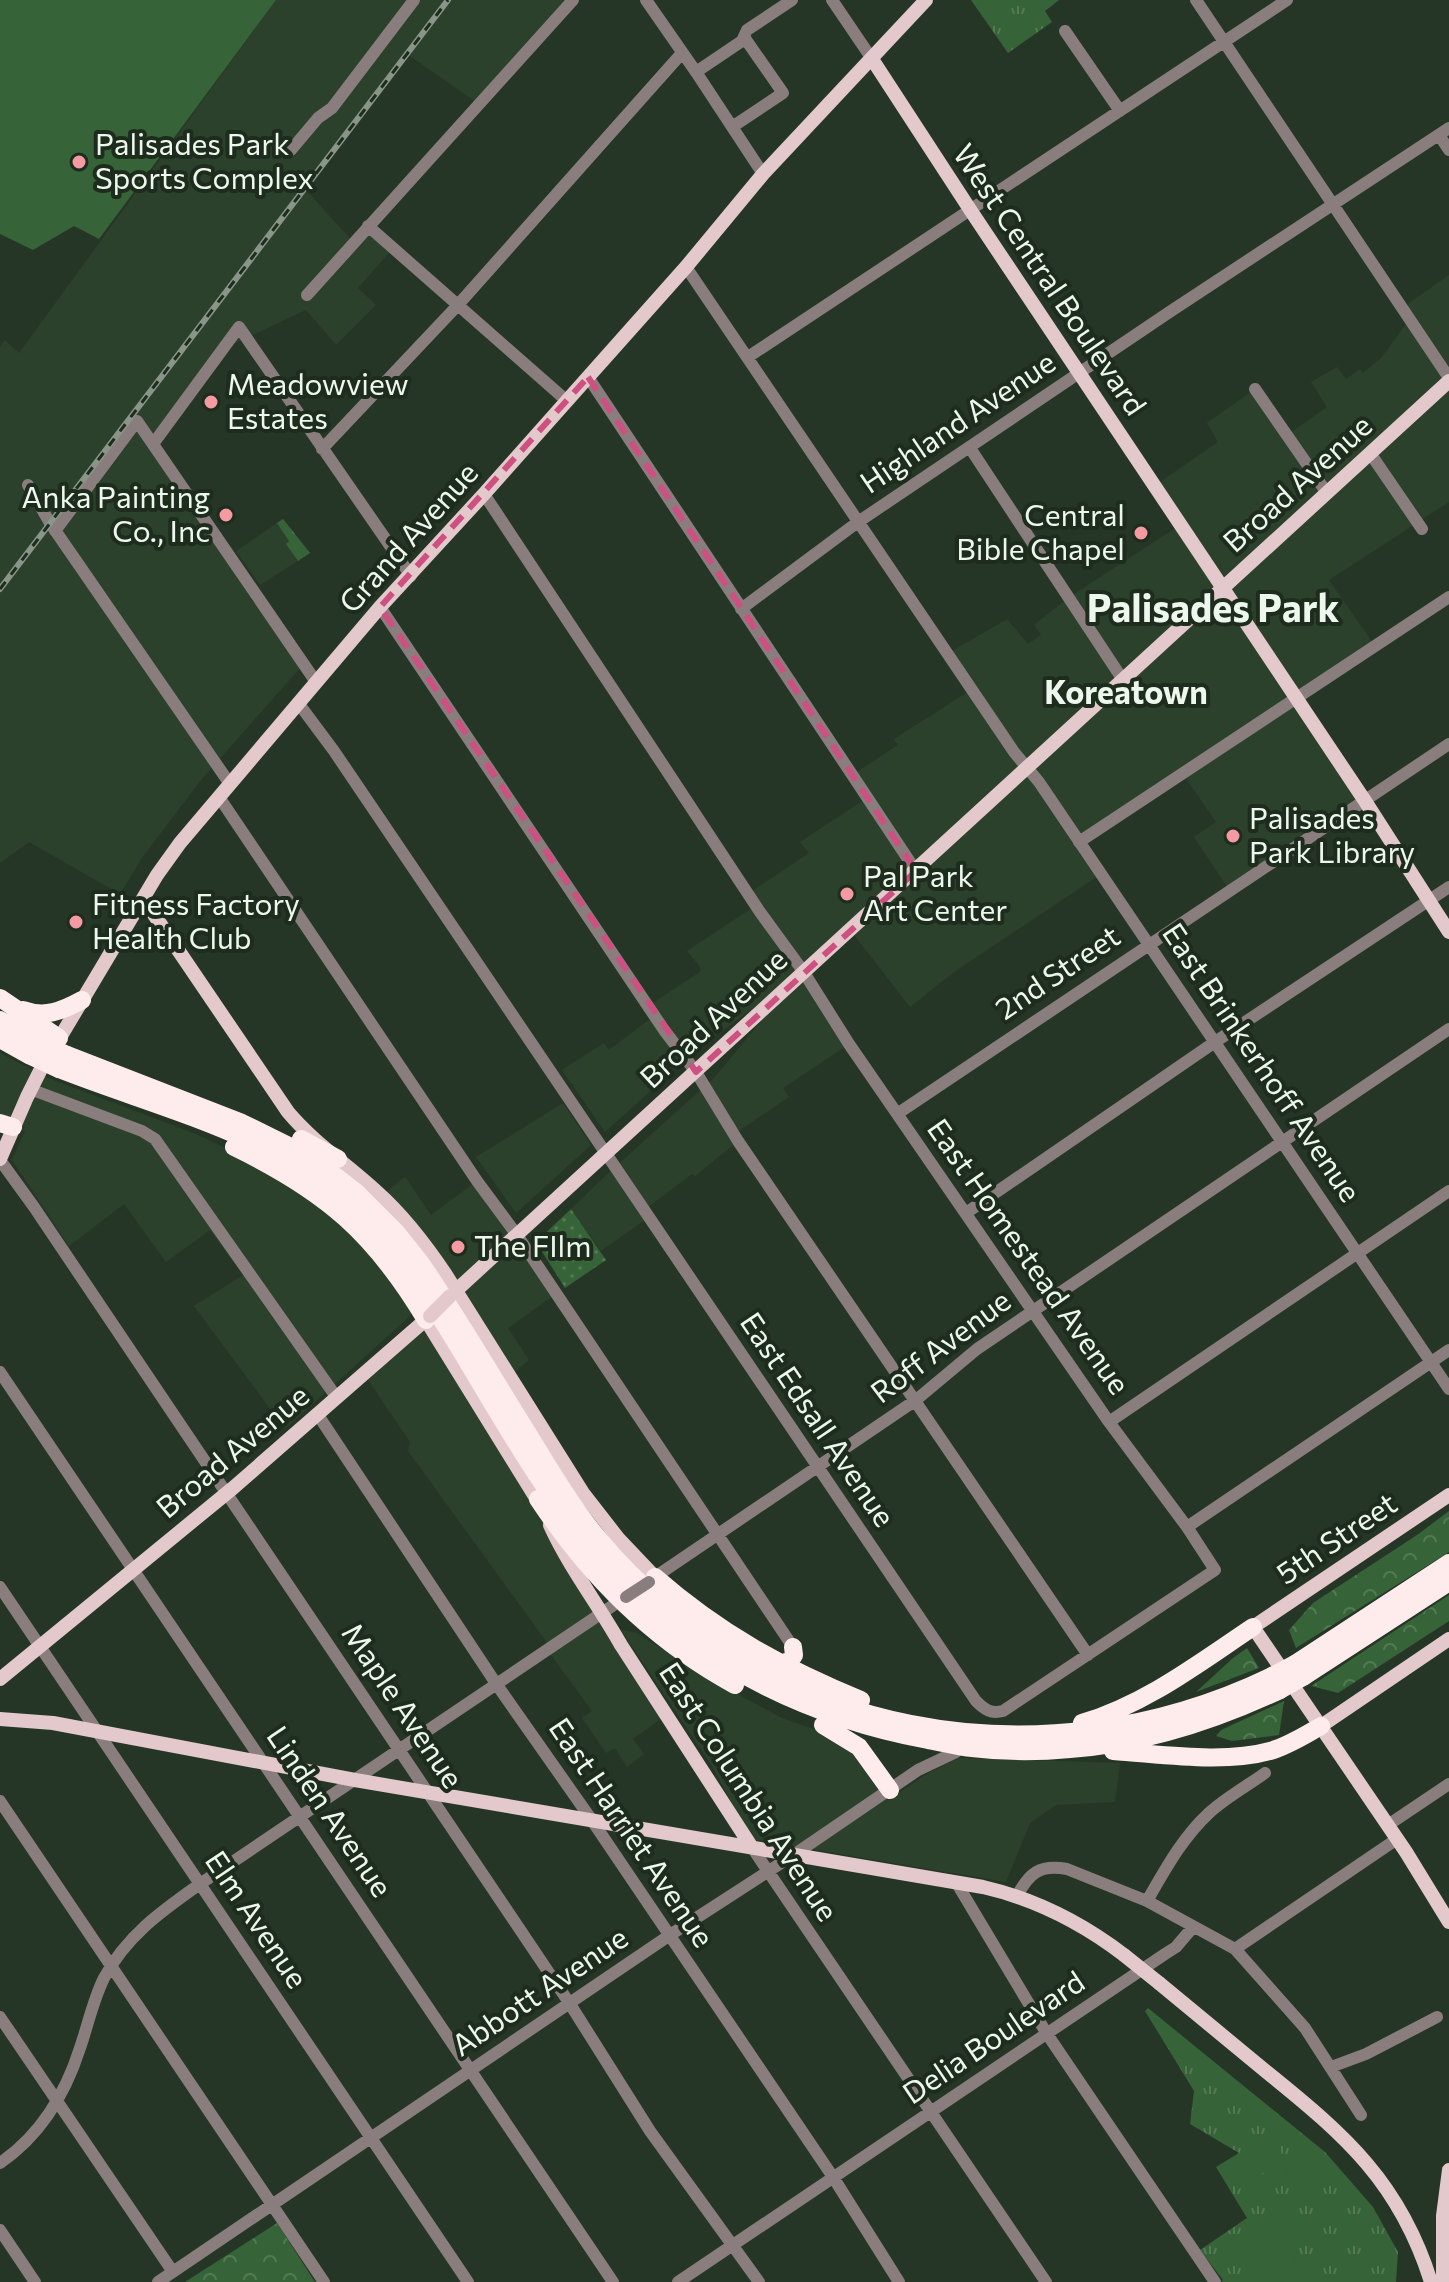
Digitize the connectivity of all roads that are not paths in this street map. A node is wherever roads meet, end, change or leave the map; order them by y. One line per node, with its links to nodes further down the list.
1 (414, 0): 18 (street)
2 (573, 0): 23 (street)
3 (646, 0): 12 (street)
4 (792, 0): 10 (street)
5 (832, 0): 13 (street, West Central Boulevard)
6 (926, 0): 13 (main road, Grand Avenue)
7 (1196, 0): 11 (street)
8 (1287, 0): 11 (street)
9 (1065, 31): 15 (street)
10 (744, 37): 14 (street); 16 (street)
11 (1223, 42): 15 (street); 21 (street)
12 (682, 53): 14 (street); 26 (street)
13 (872, 59): 20 (main road, Grand Avenue); 22 (main road, West Central Boulevard)
14 (696, 72): 16 (street)
15 (1120, 111): 22 (street)
16 (732, 127): 20 (street)
17 (1444, 131): 19 (street); 21 (street, Highland Avenue)
18 (291, 150)
19 (1449, 150)
20 (763, 174): 24 (main road, Grand Avenue)
21 (1333, 206): 28 (street, Highland Avenue); 30 (street)
22 (971, 211): 27 (street); 28 (main road, West Central Boulevard)
23 (368, 226): 25 (street); 26 (street)
24 (686, 267): 27 (street, East Brinkerhoff Avenue); 29 (main road, Grand Avenue)
25 (307, 295)
26 (457, 306): 32 (street); 35 (street)
27 (748, 357): 40 (street, East Brinkerhoff Avenue)
28 (1079, 373): 34 (street, Highland Avenue); 44 (main road, West Central Boulevard)
29 (588, 377): 32 (main road, Grand Avenue); 47 (street)
30 (1449, 380): 36 (main road, Broad Avenue)
31 (1255, 389): 38 (street)
32 (567, 401): 39 (main road, Grand Avenue)
33 (153, 444): 35 (street); 42 (street); 49 (street)
34 (970, 448): 40 (street, Highland Avenue); 48 (street)
35 (322, 449): 43 (street)
36 (1370, 453): 38 (main road, Broad Avenue); 41 (street)
37 (28, 485): 42 (street)
38 (1327, 493): 44 (main road, Broad Avenue)
39 (484, 494): 43 (main road, Grand Avenue); 64 (street, East Homestead Avenue)
40 (858, 522): 47 (street, Highland Avenue); 53 (street, East Brinkerhoff Avenue)
41 (1422, 529)
42 (55, 531): 54 (street)
43 (411, 576): 46 (main road, Grand Avenue)
44 (1223, 588): 48 (main road, Broad Avenue); 50 (main road, West Central Boulevard)
45 (1449, 597): 50 (street)
46 (380, 607): 49 (main road, Grand Avenue); 73 (street)
47 (741, 609): 58 (street)
48 (1123, 680): 53 (main road, Broad Avenue)
49 (316, 682): 51 (main road, Grand Avenue)
50 (1296, 698): 56 (main road, West Central Boulevard); 57 (street)
51 (299, 704): 54 (main road, Grand Avenue); 80 (street, East Edsall Avenue)
52 (1449, 744): 56 (street, 2nd Street)
53 (1028, 768): 57 (street, East Brinkerhoff Avenue); 58 (main road, Broad Avenue)
54 (230, 784): 55 (main road, Grand Avenue)
55 (219, 797): 60 (main road, Grand Avenue); 85 (street)
56 (1365, 801): 61 (main road, West Central Boulevard); 63 (street, 2nd Street)
57 (1079, 842): 63 (street, East Brinkerhoff Avenue)
58 (916, 871): 64 (main road, Broad Avenue)
59 (1449, 887): 61 (street)
60 (142, 900): 66 (main road, Grand Avenue); 81 (main road)
61 (1429, 901): 62 (main road, West Central Boulevard); 71 (street)
62 (1449, 932)
63 (1148, 944): 71 (street, East Brinkerhoff Avenue); 77 (street, 2nd Street)
64 (803, 971): 73 (main road, Broad Avenue); 77 (street, East Homestead Avenue)
65 (0, 998): 67 (highway)
66 (82, 1000): 67 (highway); 72 (main road, Grand Avenue)
67 (16, 1008): 72 (highway)
68 (0, 1020): 72 (highway, bridge)
69 (1449, 1029): 79 (street, Roff Avenue)
70 (0, 1039): 72 (highway, bridge)
71 (1215, 1042): 79 (street, East Brinkerhoff Avenue); 84 (street)
72 (62, 1054): 74 (highway); 75 (main road, Grand Avenue); 76 (highway)
73 (696, 1072): 80 (main road, Broad Avenue); 95 (street)
74 (155, 1088): 81 (highway); 124 (highway)
75 (30, 1089): 78 (main road, Grand Avenue); 94 (street)
76 (162, 1107): 89 (highway); 129 (highway)
77 (897, 1114): 84 (street, East Homestead Avenue)
78 (7, 1125): 82 (main road, Grand Avenue)
79 (1283, 1143): 86 (street, East Brinkerhoff Avenue); 88 (street, Roff Avenue)
80 (605, 1152): 85 (main road, Broad Avenue); 98 (street, East Edsall Avenue)
81 (338, 1159): 87 (main road)
82 (0, 1160): 99 (street, Maple Avenue)
83 (1449, 1191): 86 (street)
84 (966, 1213): 88 (street, East Homestead Avenue)
85 (517, 1235): 87 (main road, Broad Avenue); 103 (street)
86 (1357, 1252): 91 (street, East Brinkerhoff Avenue); 97 (street)
87 (453, 1293): 89 (main road, Broad Avenue, bridge); 106 (main road)
88 (1033, 1311): 95 (street, Roff Avenue); 97 (street, East Homestead Avenue)
89 (428, 1318): 94 (main road, Broad Avenue); 101 (main road, East Columbia Avenue)
90 (1449, 1350): 91 (street)
91 (1431, 1362): 93 (street, East Brinkerhoff Avenue); 102 (street)
92 (0, 1372): 105 (street, Linden Avenue)
93 (1449, 1389)
94 (337, 1398): 96 (main road, Broad Avenue)
95 (916, 1400): 98 (street, Roff Avenue); 115 (street)
96 (318, 1415): 99 (main road, Broad Avenue); 120 (street, East Harriet Avenue)
97 (1109, 1422): 102 (street, East Homestead Avenue)
98 (817, 1467): 103 (street, Roff Avenue); 115 (street, East Edsall Avenue)
99 (227, 1493): 105 (main road, Broad Avenue); 128 (street, Maple Avenue)
100 (1449, 1495): 111 (main road, 5th Street)
101 (538, 1499): 109 (highway); 110 (main road, East Columbia Avenue)
102 (1187, 1527): 115 (street, East Homestead Avenue)
103 (719, 1536): 106 (street, Roff Avenue); 114 (street)
104 (1449, 1563): 117 (highway)
105 (133, 1570): 113 (main road, Broad Avenue); 130 (street, Linden Avenue)
106 (652, 1580): 109 (street, Roff Avenue, bridge); 116 (highway)
107 (1449, 1582): 117 (highway)
108 (0, 1587): 113 (street, Elm Avenue)
109 (623, 1599): 110 (street, Roff Avenue); 122 (highway)
110 (603, 1612): 120 (street, Roff Avenue); 141 (main road, East Columbia Avenue)
111 (1253, 1627): 123 (main road); 126 (highway)
112 (1449, 1639): 123 (main road)
113 (40, 1646): 118 (main road, Broad Avenue); 125 (street, Elm Avenue)
114 (793, 1647): 116 (highway)
115 (1088, 1655)
116 (779, 1664): 124 (highway)
117 (1299, 1670): 119 (highway, bridge)
118 (0, 1679)
119 (1276, 1683): 126 (highway); 127 (highway)
120 (497, 1685): 128 (street, Roff Avenue); 138 (street, East Harriet Avenue)
121 (0, 1719): 125 (main road)
122 (823, 1725): 129 (highway); 134 (highway)
123 (1321, 1726): 127 (highway); 139 (main road)
124 (935, 1728): 126 (highway)
125 (97, 1731): 130 (main road); 145 (street, Elm Avenue)
126 (1044, 1735)
127 (1074, 1749): 129 (highway)
128 (399, 1750): 132 (street, Roff Avenue); 135 (street, Maple Avenue)
129 (963, 1750): 134 (street, Abbott Avenue)
130 (263, 1762): 132 (main road); 137 (street, Linden Avenue)
131 (1265, 1773): 147 (street)
132 (355, 1780): 135 (main road); 137 (street, Roff Avenue)
133 (1449, 1784): 139 (street)
134 (890, 1790): 142 (street, Abbott Avenue)
135 (428, 1792): 138 (main road); 153 (street, Maple Avenue)
136 (0, 1801): 152 (street)
137 (300, 1817): 145 (street, Roff Avenue); 158 (street, Linden Avenue)
138 (591, 1819): 141 (main road); 150 (street, East Harriet Avenue)
139 (1388, 1825): 140 (main road)
140 (1397, 1839): 148 (main road); 151 (street)
141 (751, 1846): 142 (main road); 143 (street, East Columbia Avenue)
142 (795, 1854): 143 (street, Abbott Avenue); 144 (main road)
143 (768, 1870): 150 (street, Abbott Avenue); 160 (street, East Columbia Avenue)
144 (956, 1882): 146 (main road); 156 (street)
145 (200, 1884): 152 (street, Roff Avenue); 162 (street, Elm Avenue)
146 (1017, 1896): 147 (street); 180 (main road, bridge)
147 (1147, 1901): 149 (street)
148 (1449, 1922)
149 (1193, 1927): 151 (street); 156 (street, Delia Boulevard)
150 (670, 1935): 153 (street, Abbott Avenue); 165 (street, East Harriet Avenue)
151 (1235, 1949): 157 (street)
152 (111, 1966): 159 (street, Roff Avenue); 166 (street)
153 (570, 2004): 158 (street, Abbott Avenue); 168 (street, Maple Avenue)
154 (0, 2017): 159 (street)
155 (1437, 2017): 157 (street)
156 (1047, 2034): 160 (street, Delia Boulevard); 179 (street)
157 (1331, 2067): 161 (street)
158 (471, 2070): 162 (street, Abbott Avenue); 174 (street, Linden Avenue)
159 (57, 2102): 163 (street, Roff Avenue); 169 (street)
160 (931, 2112): 165 (street, Delia Boulevard); 178 (street, East Columbia Avenue)
161 (1361, 2115)
162 (372, 2138): 166 (street, Abbott Avenue); 173 (street, Elm Avenue)
163 (0, 2163)
164 (1449, 2170): 181 (main road)
165 (833, 2177): 168 (street, Delia Boulevard); 177 (street, East Harriet Avenue)
166 (272, 2205): 169 (street, Abbott Avenue); 172 (street)
167 (0, 2230): 170 (street)
168 (733, 2244): 175 (street, Delia Boulevard); 176 (street, Maple Avenue)
169 (173, 2272): 171 (street, Abbott Avenue)
170 (35, 2282)
171 (158, 2282)
172 (324, 2282)
173 (468, 2282)
174 (613, 2282)
175 (678, 2282)
176 (759, 2282)
177 (899, 2282)
178 (1046, 2282)
179 (1215, 2282)
180 (1431, 2282)
181 (1443, 2282)

